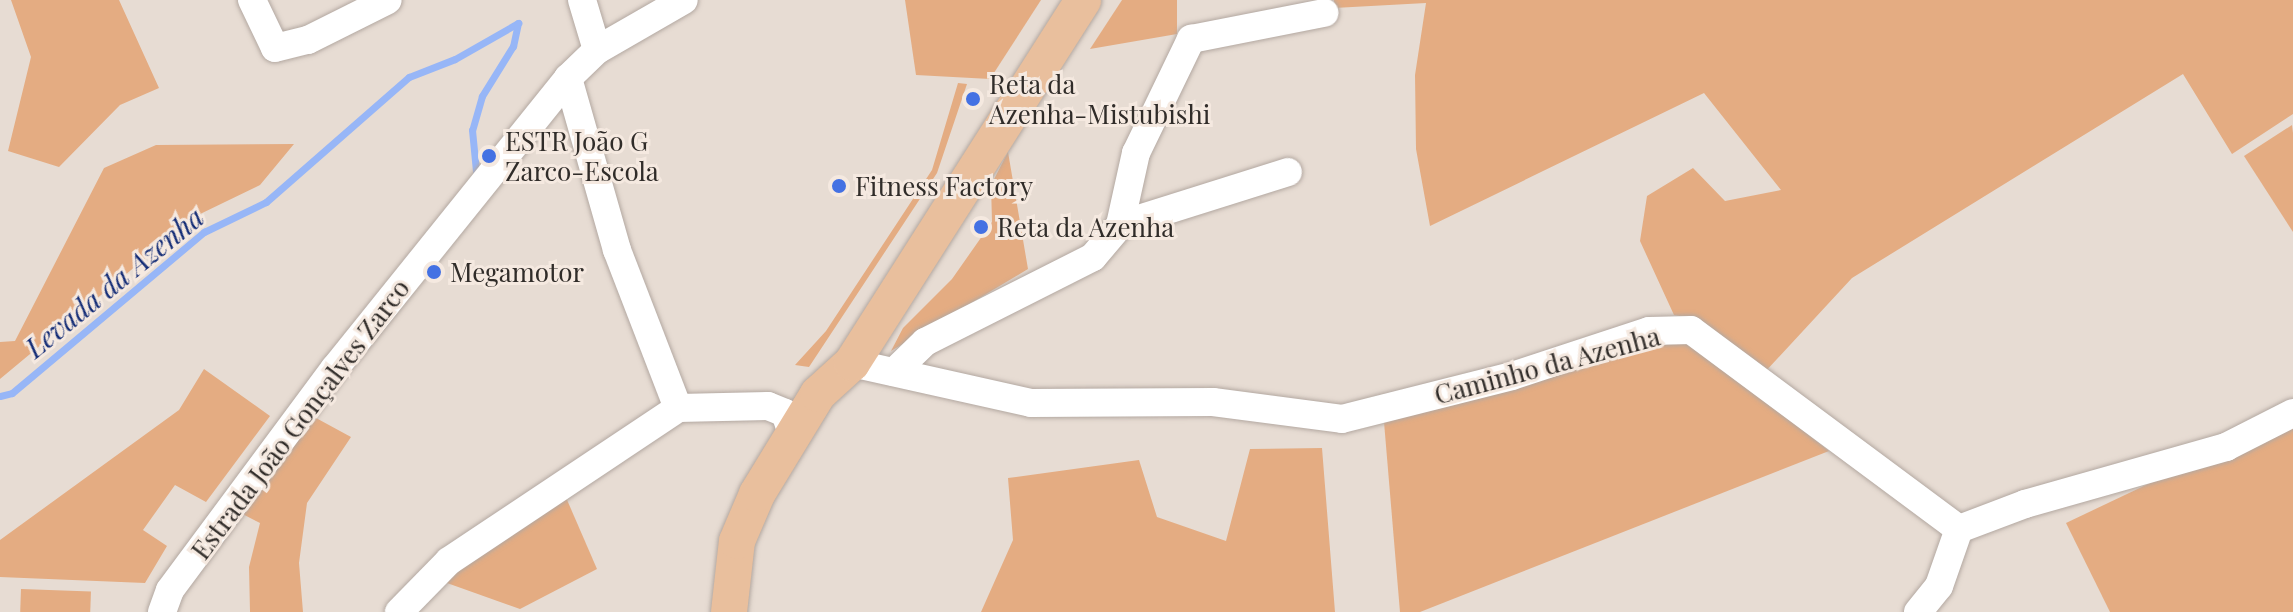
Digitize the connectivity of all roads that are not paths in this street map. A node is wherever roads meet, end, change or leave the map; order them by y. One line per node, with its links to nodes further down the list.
1 (252, 0): 2 (street)
2 (388, 0)
3 (684, 0): 7 (street, Estrada João Gonçalves Zarco)
4 (1083, 0): 11 (main road)
5 (584, 1): 7 (street)
6 (1324, 13): 10 (street)
7 (597, 50): 8 (street, Estrada João Gonçalves Zarco)
8 (568, 78): 13 (street); 17 (street, Estrada João Gonçalves Zarco)
9 (1288, 172): 10 (street)
10 (1120, 225): 12 (street)
11 (852, 363): 12 (street, Caminho da Azenha); 15 (main road); 20 (main road)
12 (894, 372): 16 (street, Caminho da Azenha)
13 (678, 408): 15 (street); 18 (street)
14 (2293, 413): 16 (street)
15 (792, 433): 19 (main road)
16 (1959, 529): 21 (street)
17 (162, 612)
18 (399, 612)
19 (729, 612)
20 (741, 612)
21 (1918, 612)

